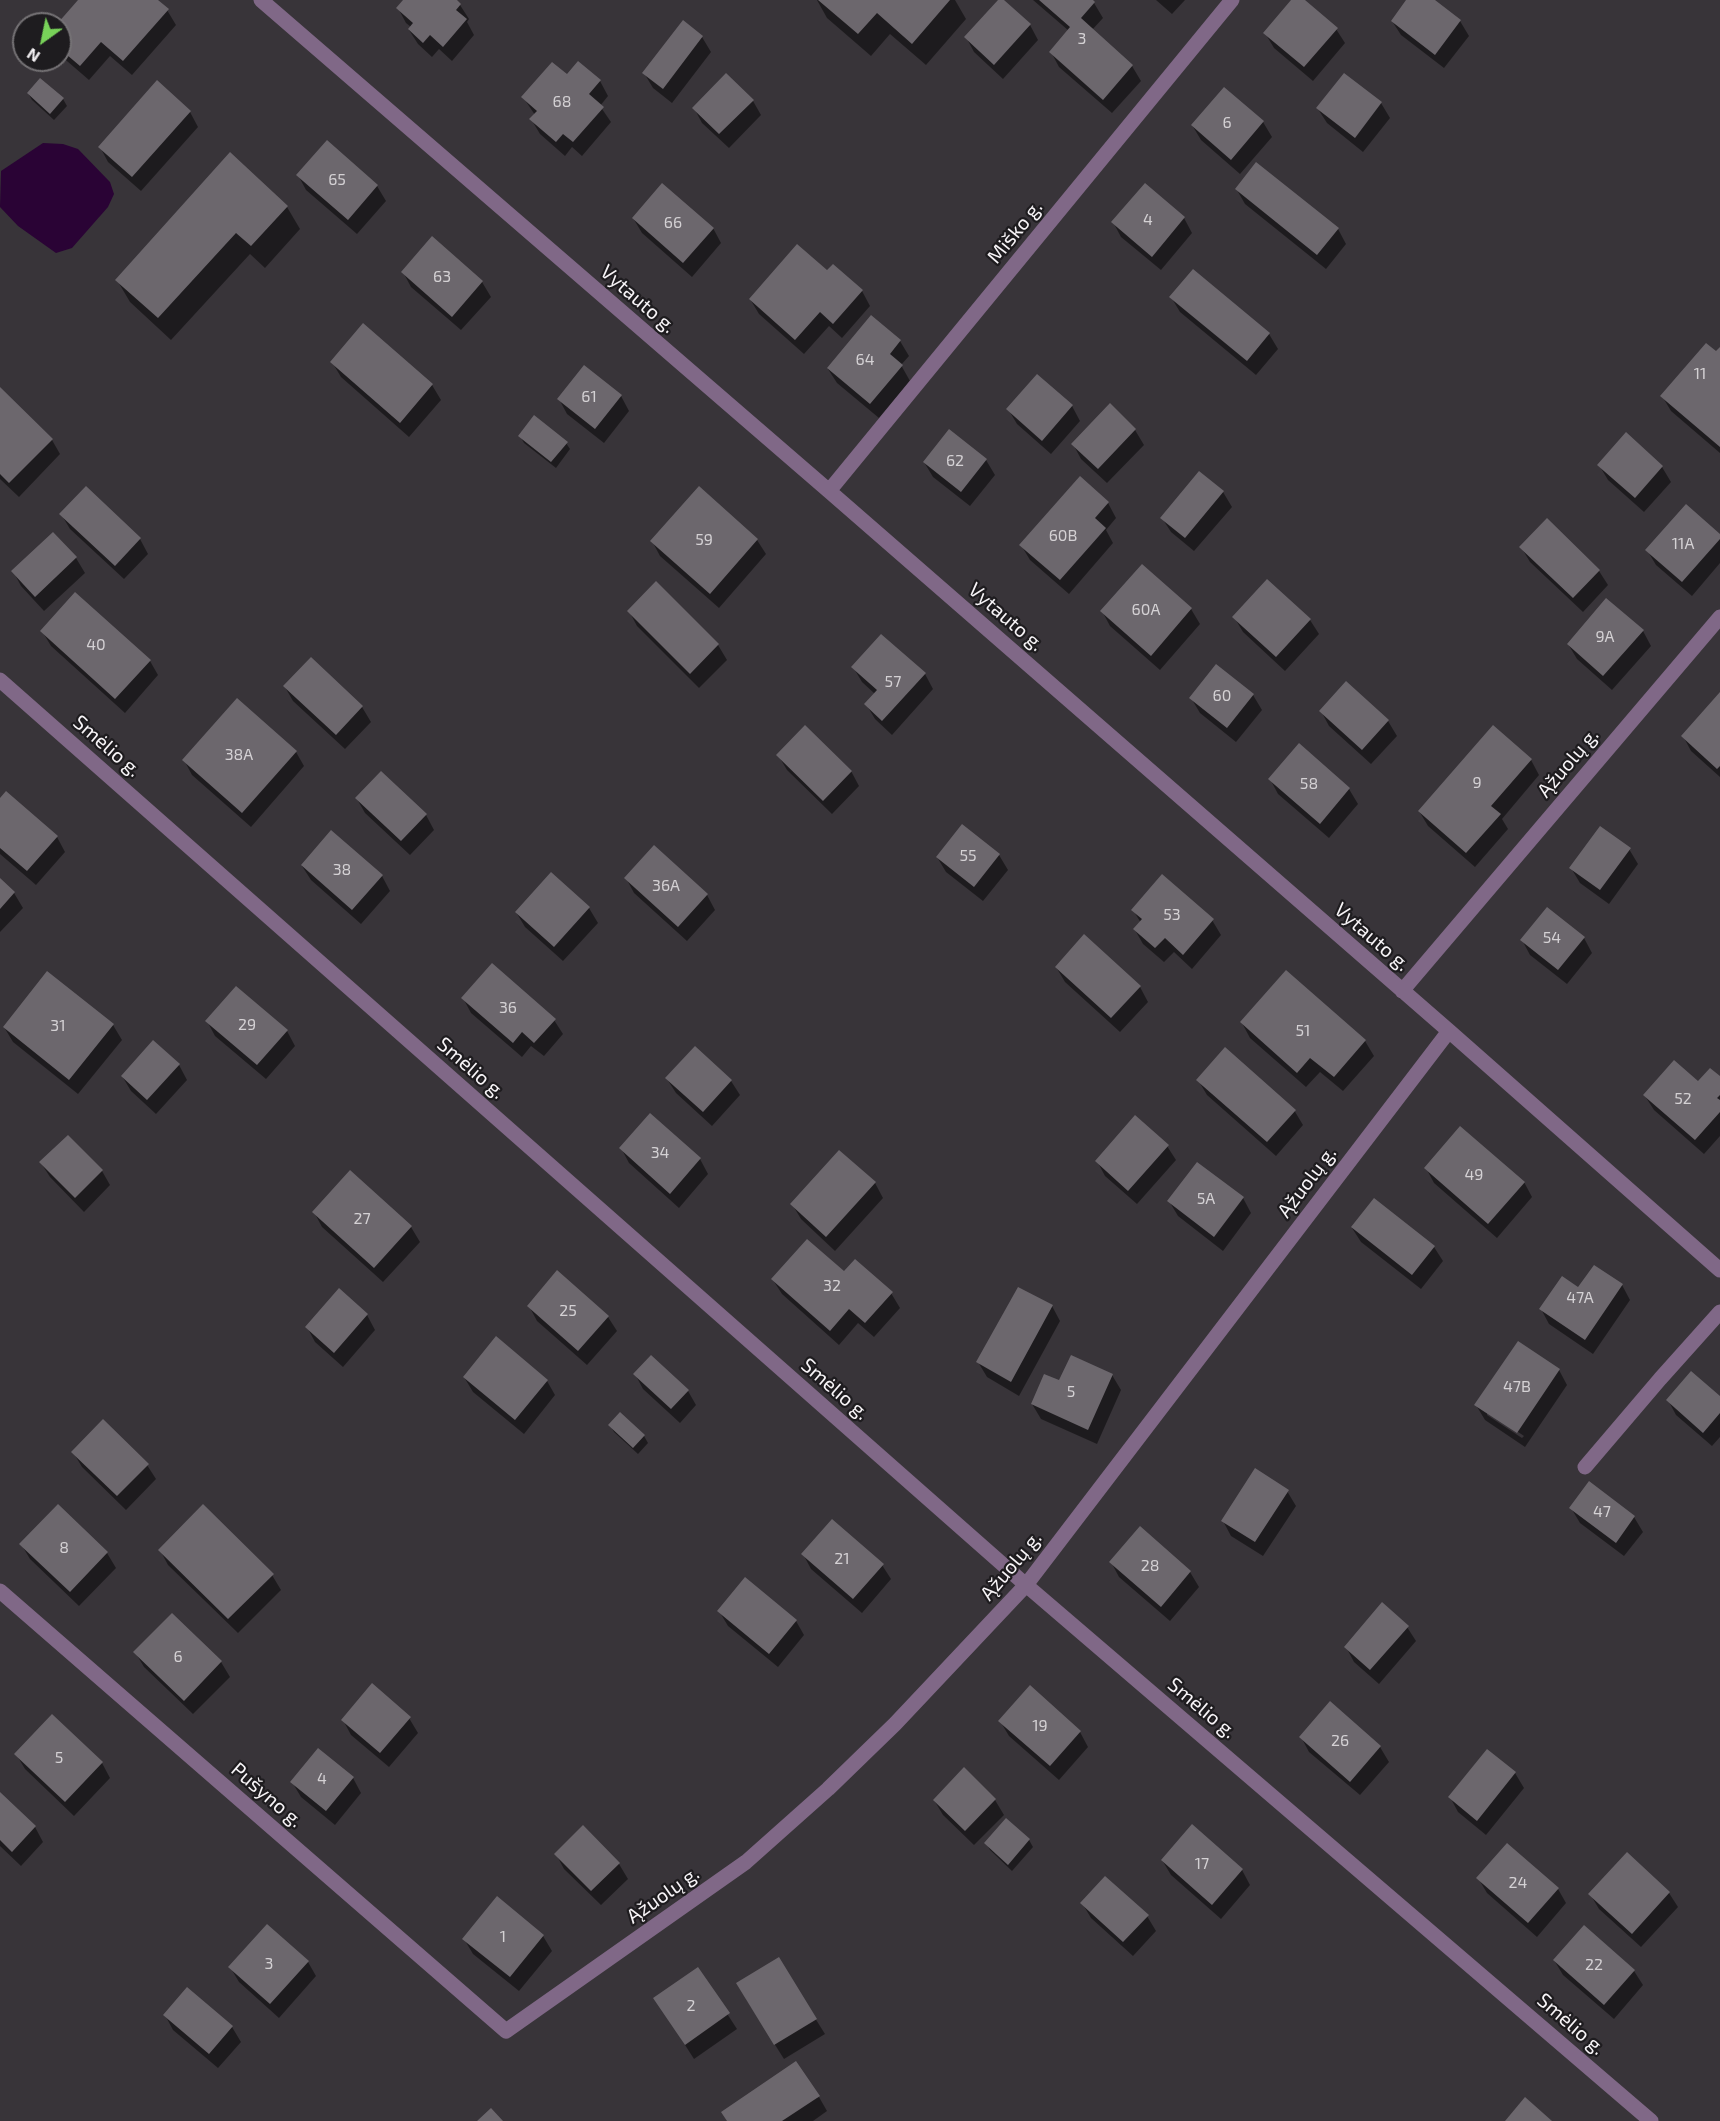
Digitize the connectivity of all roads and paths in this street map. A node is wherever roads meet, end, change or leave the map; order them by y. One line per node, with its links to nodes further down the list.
1 (261, 0): 3 (street, Vytauto g.)
2 (1233, 0): 3 (street, Miško g.)
3 (829, 491): 6 (street, Vytauto g.)
4 (1720, 617): 6 (street, Ąžuolų g.)
5 (0, 680): 11 (street, Smėlio g.)
6 (1402, 991): 7 (street, Vytauto g.)
7 (1449, 1031): 8 (street, Vytauto g.); 11 (street, Ąžuolų g.)
8 (1720, 1269)
9 (1720, 1312): 10 (street)
10 (1585, 1467)
11 (1026, 1585): 13 (street, Ąžuolų g.); 14 (street, Smėlio g.)
12 (0, 1591): 13 (street, Pušyno g.)
13 (506, 2031)
14 (1651, 2121)

